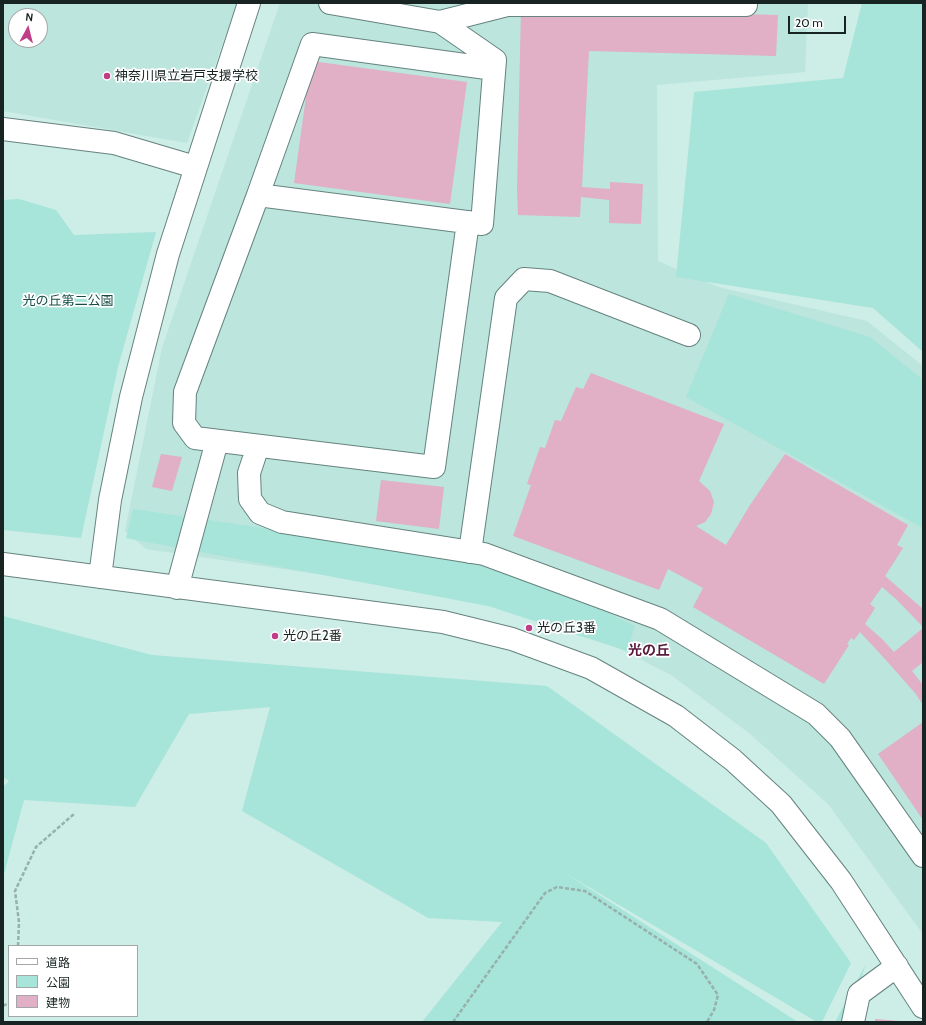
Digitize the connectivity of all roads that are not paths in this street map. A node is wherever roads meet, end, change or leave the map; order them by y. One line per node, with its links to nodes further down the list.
1 (249, 3): 7 (street)
2 (330, 3): 4 (street)
3 (746, 5): 4 (street)
4 (440, 22): 5 (street)
5 (494, 69): 8 (street); 9 (street)
6 (3, 129): 7 (street)
7 (195, 167): 15 (street)
8 (258, 195): 9 (street); 11 (street)
9 (468, 222): 12 (street)
10 (690, 335): 13 (street)
11 (217, 441): 12 (street); 16 (street)
12 (258, 446): 13 (street)
13 (470, 552): 17 (street)
14 (3, 564): 15 (street)
15 (100, 577): 16 (street)
16 (178, 588): 18 (street)
17 (923, 856)
18 (897, 966): 19 (street); 20 (street)
19 (923, 1007)
20 (853, 1022)

